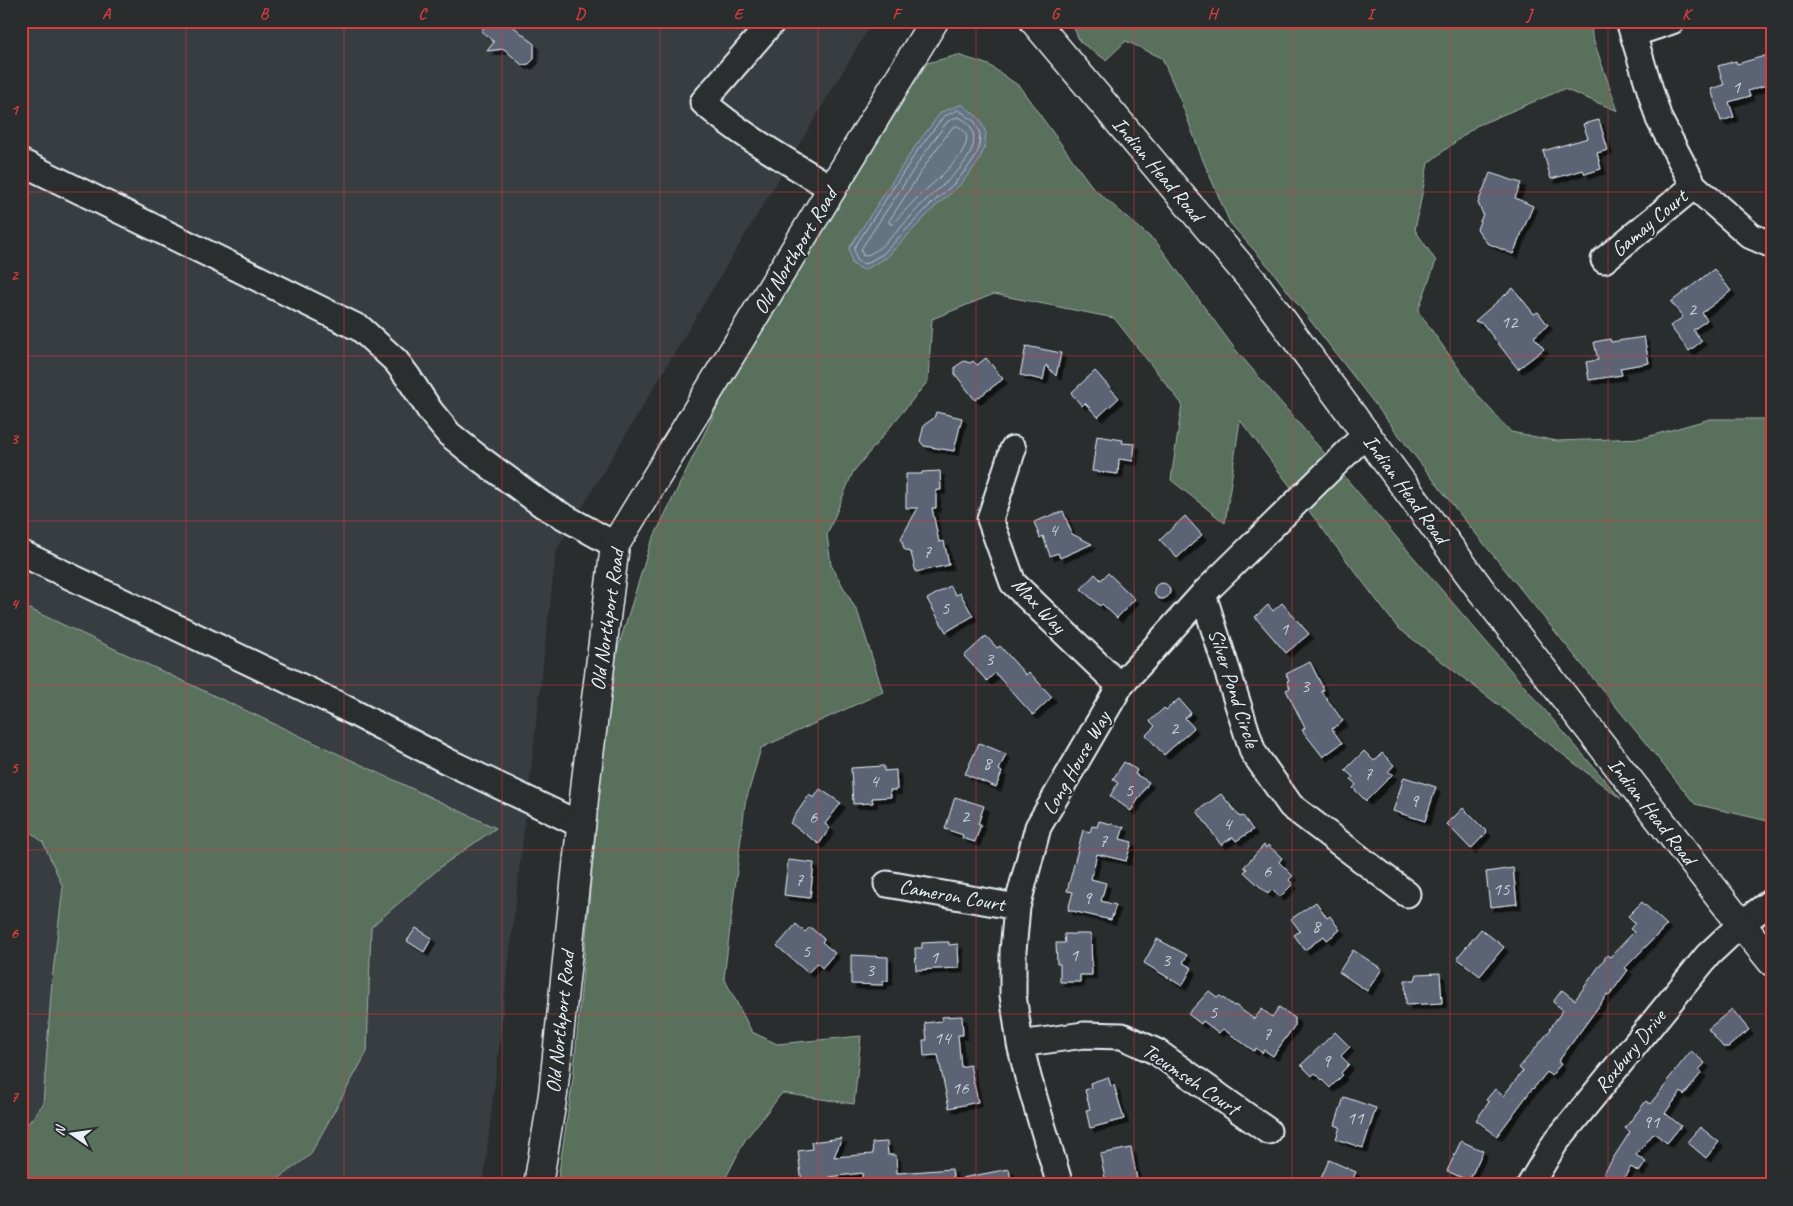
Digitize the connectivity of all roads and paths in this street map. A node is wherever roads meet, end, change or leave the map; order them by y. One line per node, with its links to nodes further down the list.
1 (773, 21): 8 (street)
2 (934, 21): 8 (main road, Old Northport Road)
3 (1034, 21): 11 (main road, Indian Head Road)
4 (1672, 21): 5 (street)
5 (1631, 27): 7 (street)
6 (21, 162): 13 (street)
7 (1694, 186): 9 (street); 10 (street, Gamay Court)
8 (833, 189): 13 (main road, Old Northport Road)
9 (1772, 245)
10 (1604, 260)
11 (1366, 434): 15 (street, Long House Way); 22 (main road, Indian Head Road)
12 (1013, 448): 16 (street, Max Way)
13 (616, 545): 17 (main road, Old Northport Road)
14 (21, 553): 17 (street)
15 (1203, 594): 16 (street, Long House Way); 19 (street, Silver Pond Circle)
16 (1120, 686): 21 (street, Long House Way)
17 (581, 825): 26 (main road, Old Northport Road)
18 (887, 884): 21 (street, Cameron Court)
19 (1407, 894)
20 (1772, 901): 22 (street, Roxbury Drive)
21 (1017, 907): 24 (street, Long House Way)
22 (1741, 924): 23 (main road, Indian Head Road); 28 (street, Roxbury Drive)
23 (1772, 962)
24 (1020, 1044): 25 (street, Tecumseh Court); 27 (street, Long House Way)
25 (1268, 1131)
26 (538, 1185)
27 (1060, 1185)
28 (1530, 1185)

